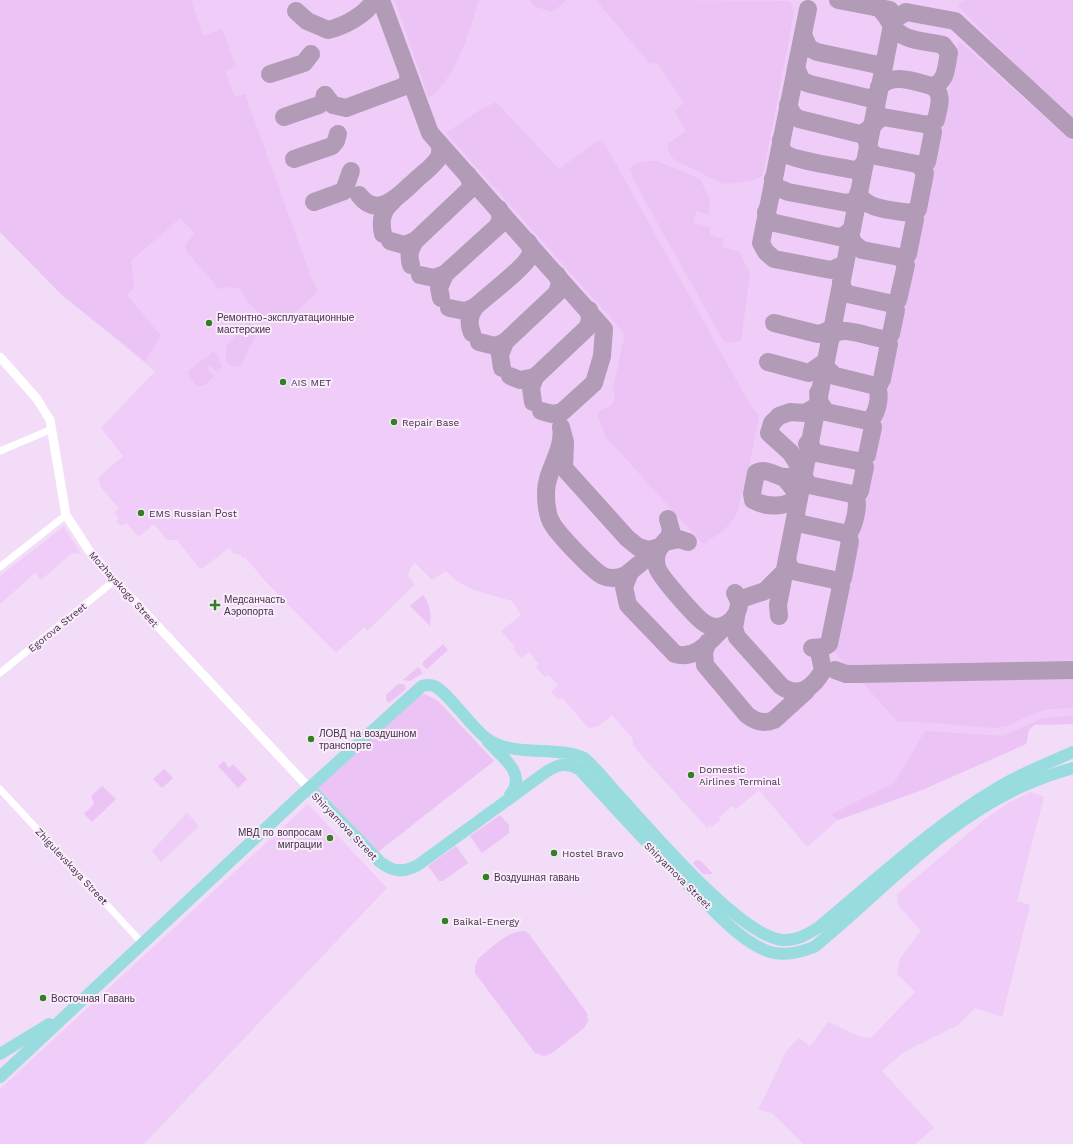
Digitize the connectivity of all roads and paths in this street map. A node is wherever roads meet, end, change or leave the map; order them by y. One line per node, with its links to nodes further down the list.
1 (0, 357): 2 (street, Mozhayskogo Street)
2 (52, 429): 3 (street); 4 (street, Mozhayskogo Street)
3 (0, 451)
4 (66, 515): 5 (street); 6 (street, Mozhayskogo Street)
5 (0, 567)
6 (114, 581): 7 (street, Egorova Street); 13 (street, Mozhayskogo Street)
7 (0, 673)
8 (478, 731): 10 (main road, Shiryamova Street); 13 (main road, Shiryamova Street); 15 (main road)
9 (1073, 752): 10 (main road, Shiryamova Street)
10 (1049, 762): 12 (main road)
11 (1073, 768): 12 (main road, Shiryamova Street)
12 (1058, 772): 15 (main road, Shiryamova Street)
13 (309, 788): 15 (main road, Shiryamova Street); 16 (main road, Shiryamova Street)
14 (0, 789): 16 (street, Zhigulevskaya Street)
15 (504, 802)
16 (143, 944): 17 (main road, Shiryamova Street)
17 (74, 1008): 18 (main road); 19 (main road)
18 (0, 1054)
19 (0, 1077)

